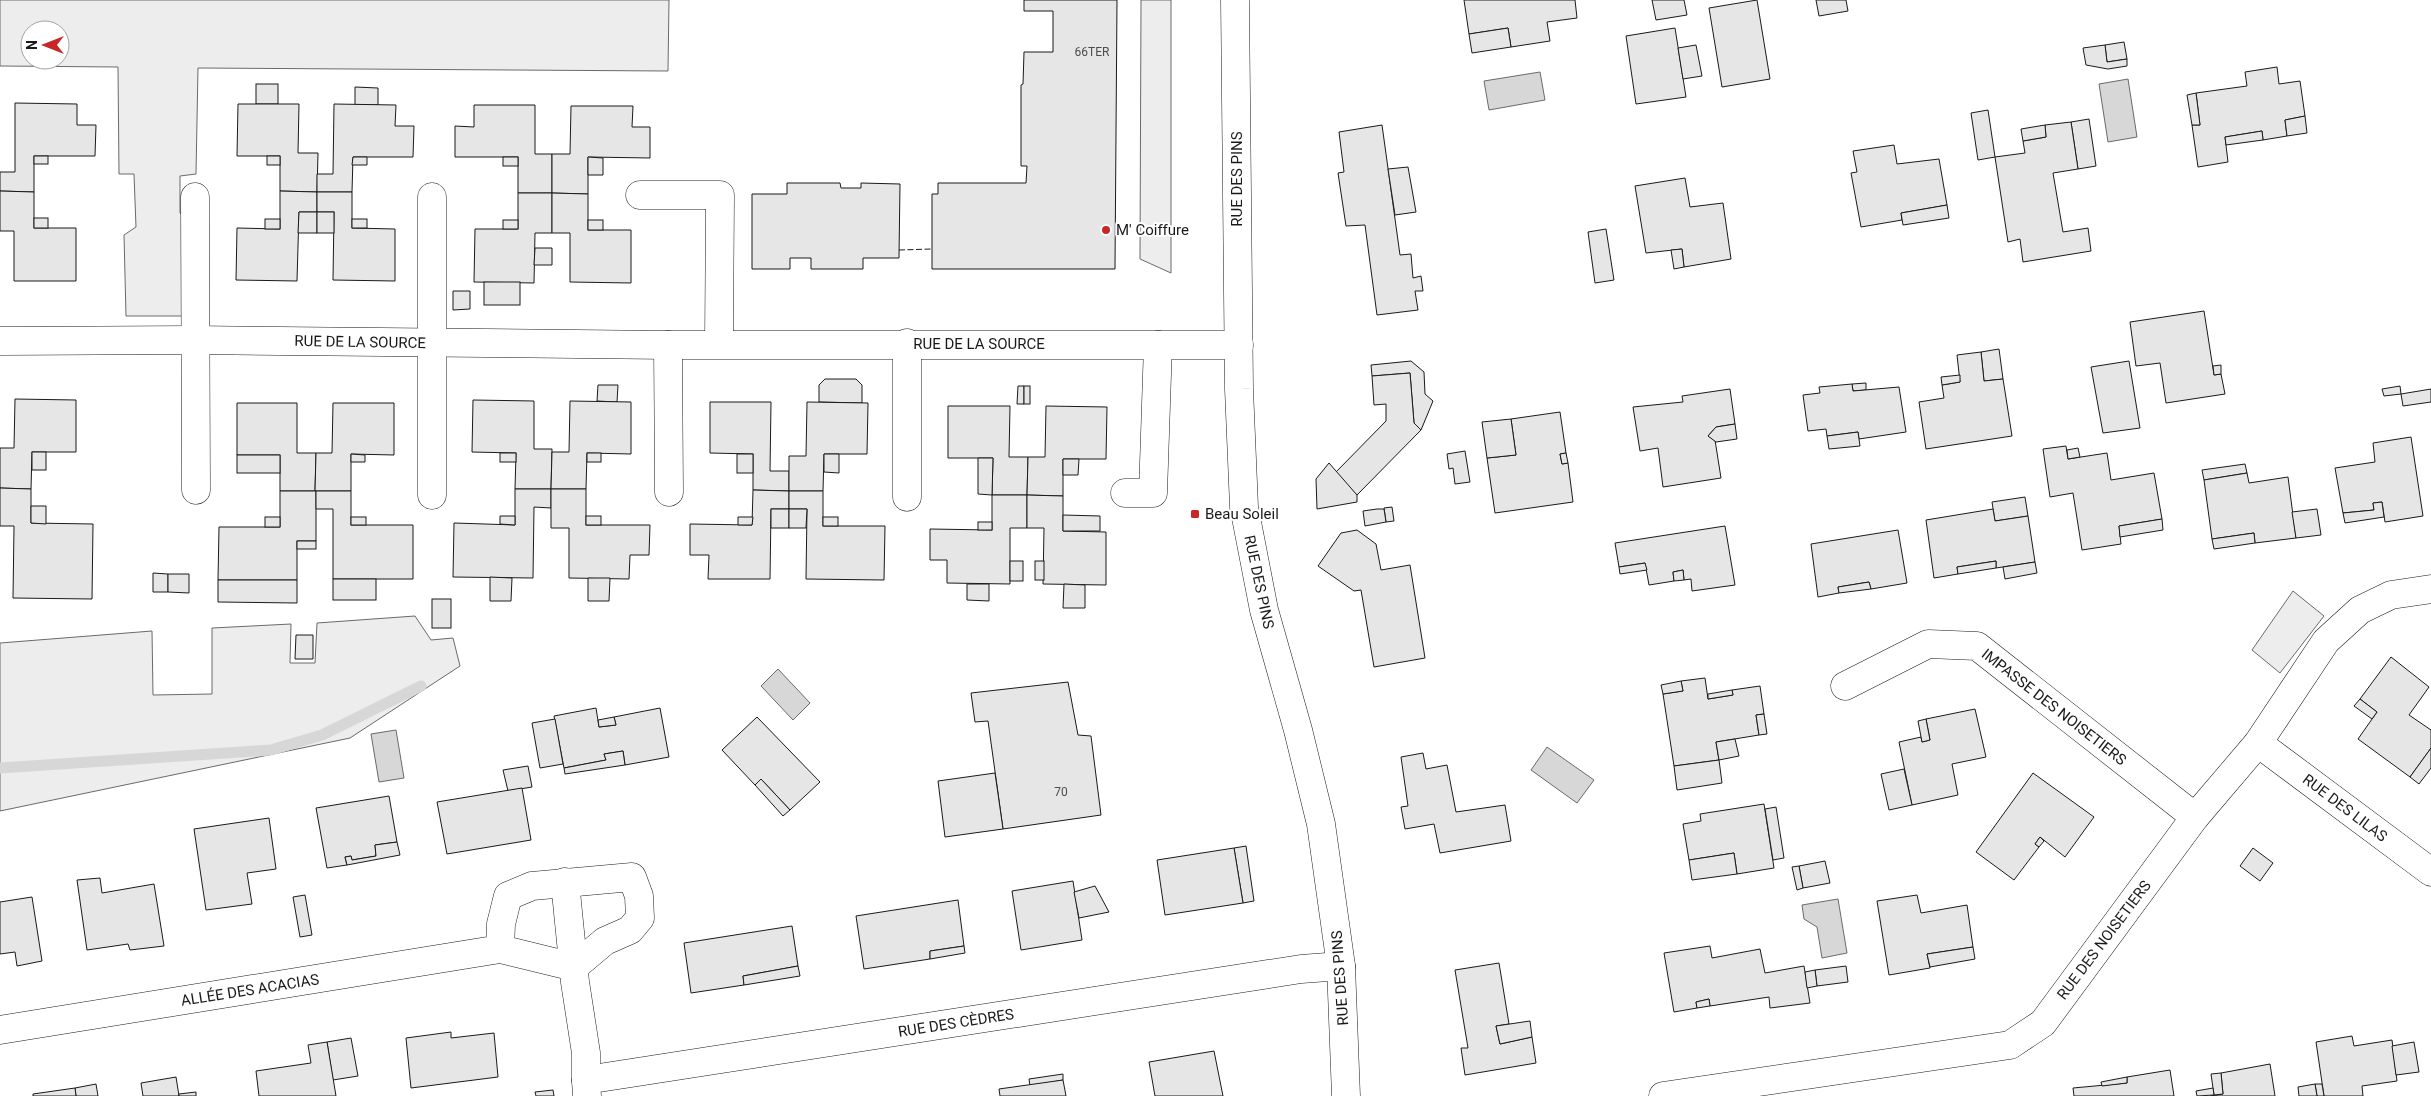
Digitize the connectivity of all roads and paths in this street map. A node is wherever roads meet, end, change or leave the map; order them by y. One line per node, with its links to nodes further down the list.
1 (1236, 0): 12 (street, RUE DES PINS)
2 (640, 195): 9 (street)
3 (432, 196): 7 (street)
4 (195, 197): 5 (street)
5 (194, 340): 6 (street, RUE DE LA SOURCE); 7 (street, RUE DE LA SOURCE); 13 (street)
6 (0, 341)
7 (431, 343): 10 (street, RUE DE LA SOURCE); 16 (street)
8 (907, 343): 9 (street, RUE DE LA SOURCE); 11 (street, RUE DE LA SOURCE); 17 (street)
9 (720, 344): 10 (street, RUE DE LA SOURCE)
10 (668, 345): 14 (street)
11 (1158, 345): 12 (street, RUE DE LA SOURCE); 15 (street)
12 (1239, 345): 26 (street, RUE DES PINS)
13 (196, 490)
14 (669, 492)
15 (1125, 493)
16 (432, 495)
17 (907, 497)
18 (2431, 588): 20 (street, RUE DES NOISETIERS)
19 (1846, 686): 21 (street, IMPASSE DES NOISETIERS)
20 (2258, 743): 21 (street, RUE DES NOISETIERS); 22 (street, RUE DES LILAS)
21 (2195, 817): 30 (street, RUE DES NOISETIERS)
22 (2431, 872)
23 (566, 882): 24 (street); 25 (street); 25 (street)
24 (500, 949): 25 (street, ALLÉE DES ACACIAS); 27 (street, ALLÉE DES ACACIAS)
25 (574, 966): 28 (street)
26 (1341, 966): 28 (street, RUE DES CÈDRES); 29 (street, RUE DES PINS)
27 (0, 1030)
28 (586, 1088)
29 (1346, 1096)
30 (1663, 1096)

